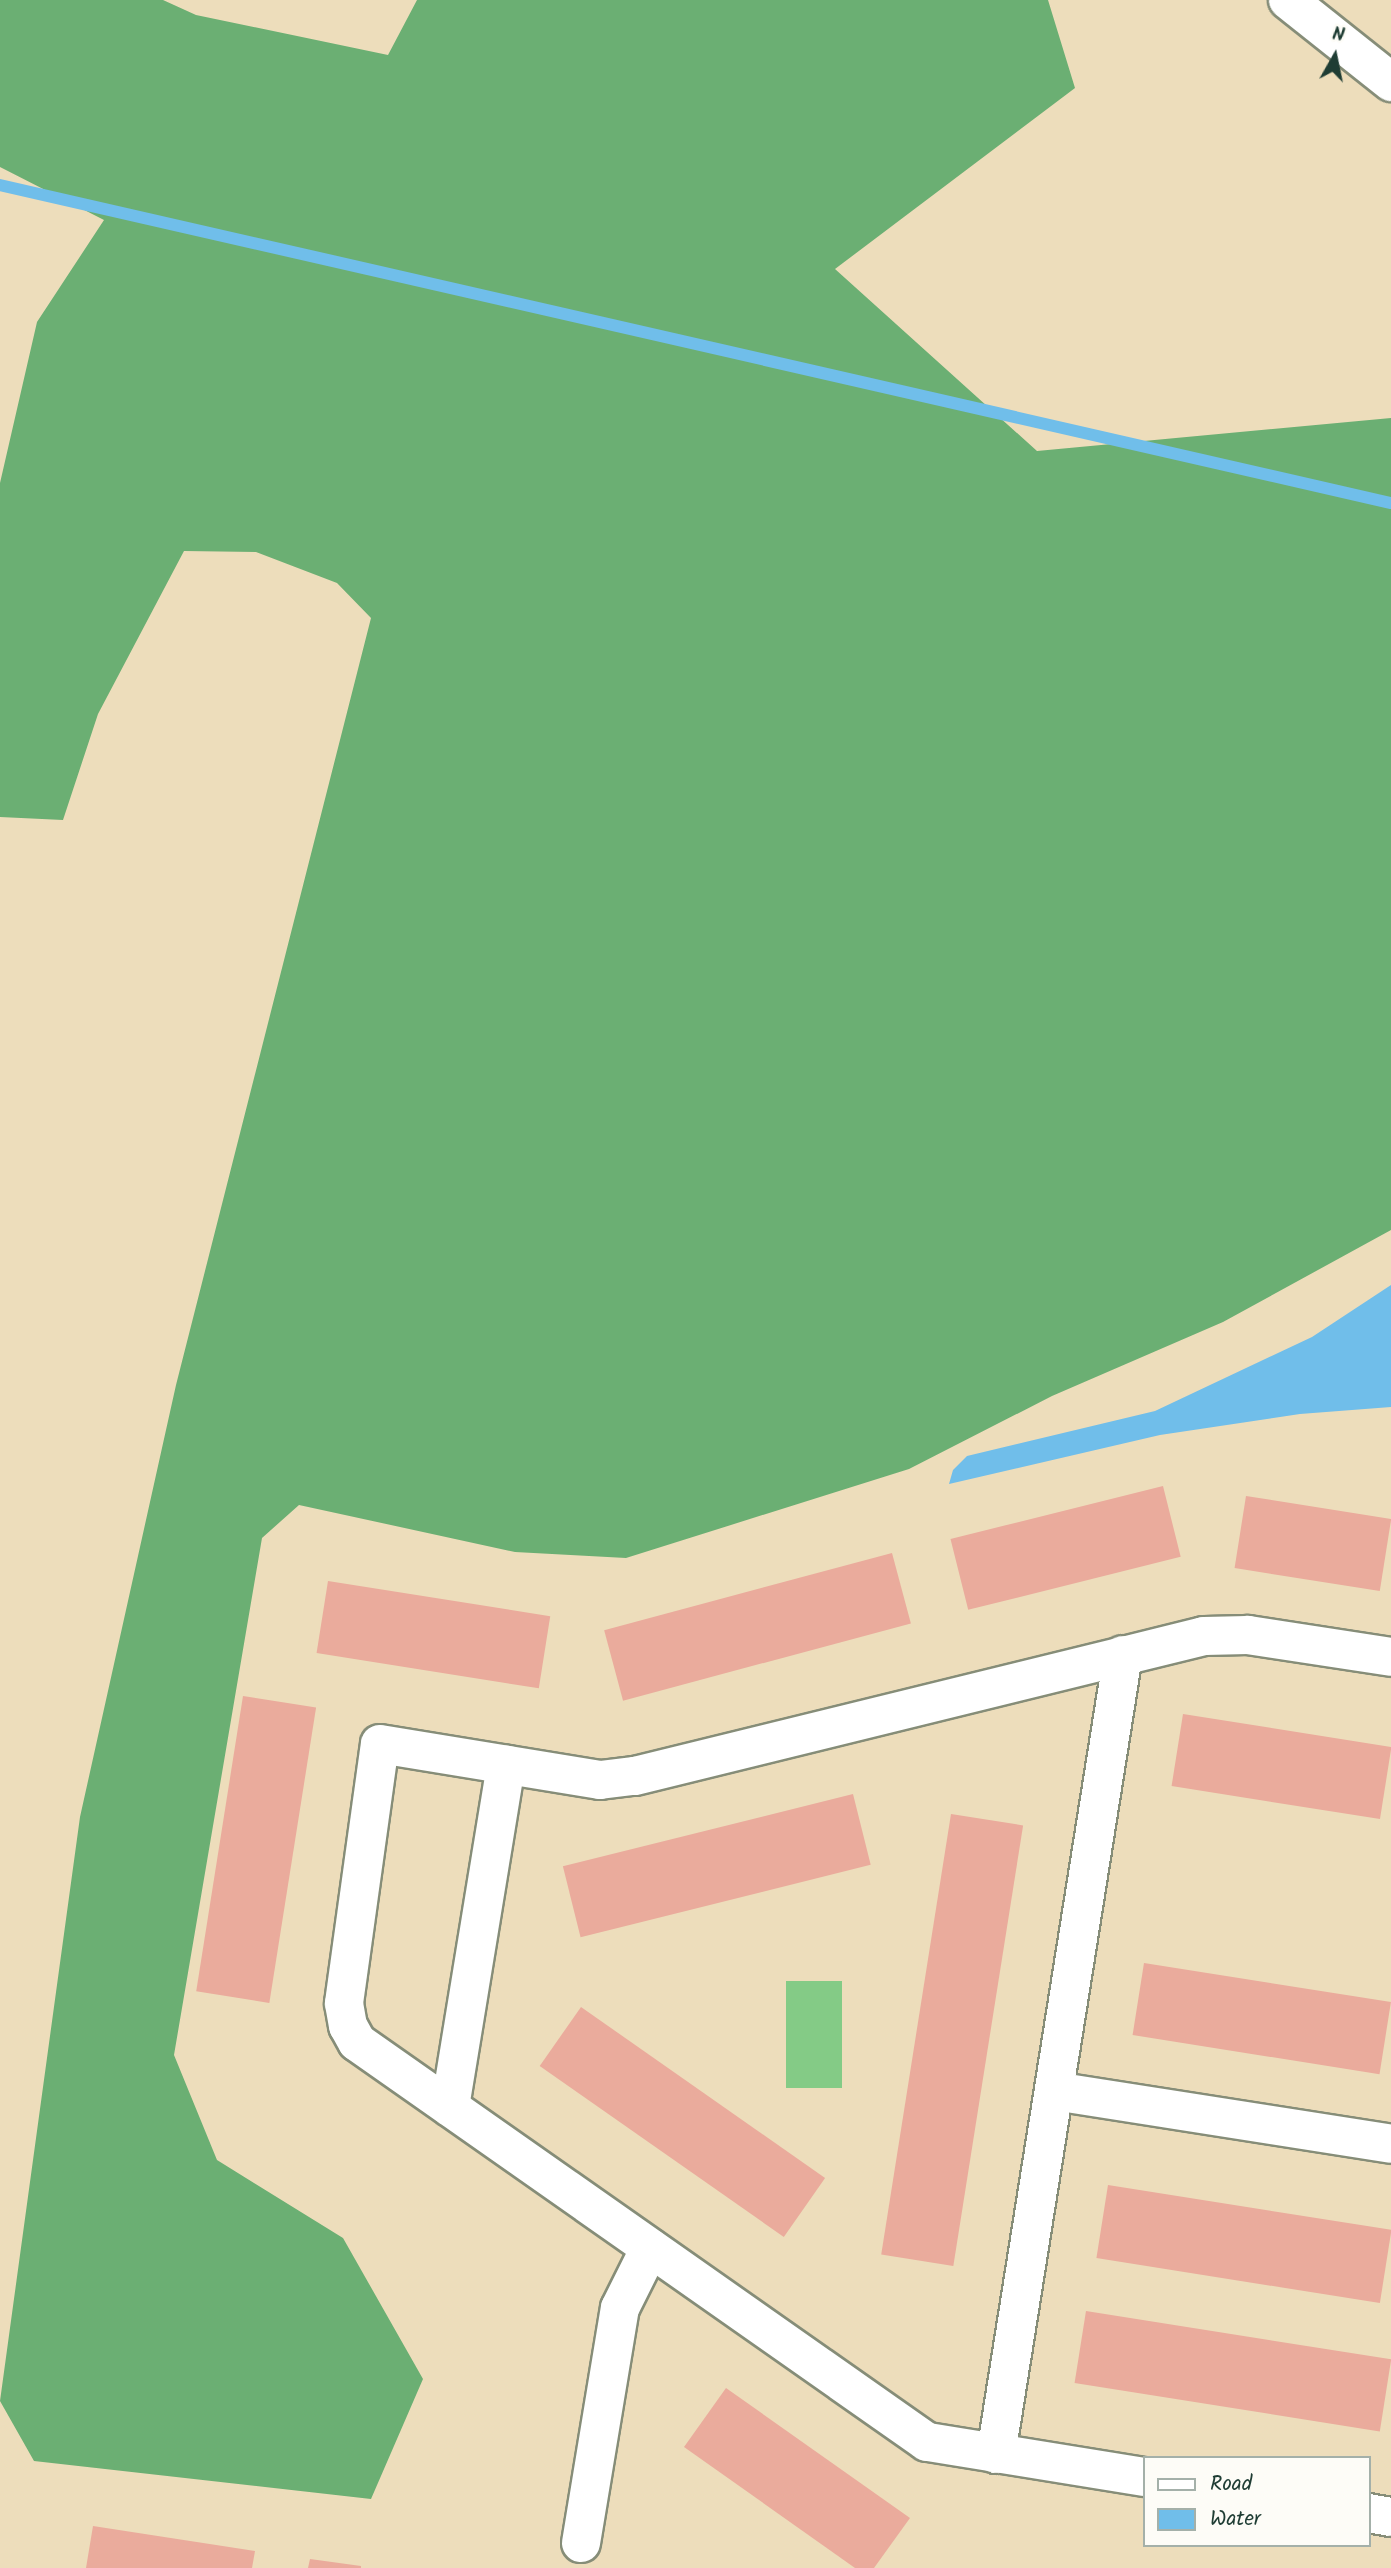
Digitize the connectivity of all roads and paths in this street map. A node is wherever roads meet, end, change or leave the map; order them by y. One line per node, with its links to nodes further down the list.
1 (1288, 0): 2 (lane)
2 (1391, 82)
3 (1123, 1655): 4 (lane); 5 (lane); 6 (lane)
4 (1391, 1657)
5 (506, 1765): 7 (lane); 7 (lane)
6 (1054, 2091): 8 (lane); 10 (lane)
7 (450, 2107): 9 (lane)
8 (1391, 2144)
9 (650, 2248): 10 (lane); 14 (lane)
10 (996, 2454): 11 (lane)
11 (1142, 2477)
12 (1370, 2513): 13 (lane)
13 (1391, 2517)
14 (580, 2543)

